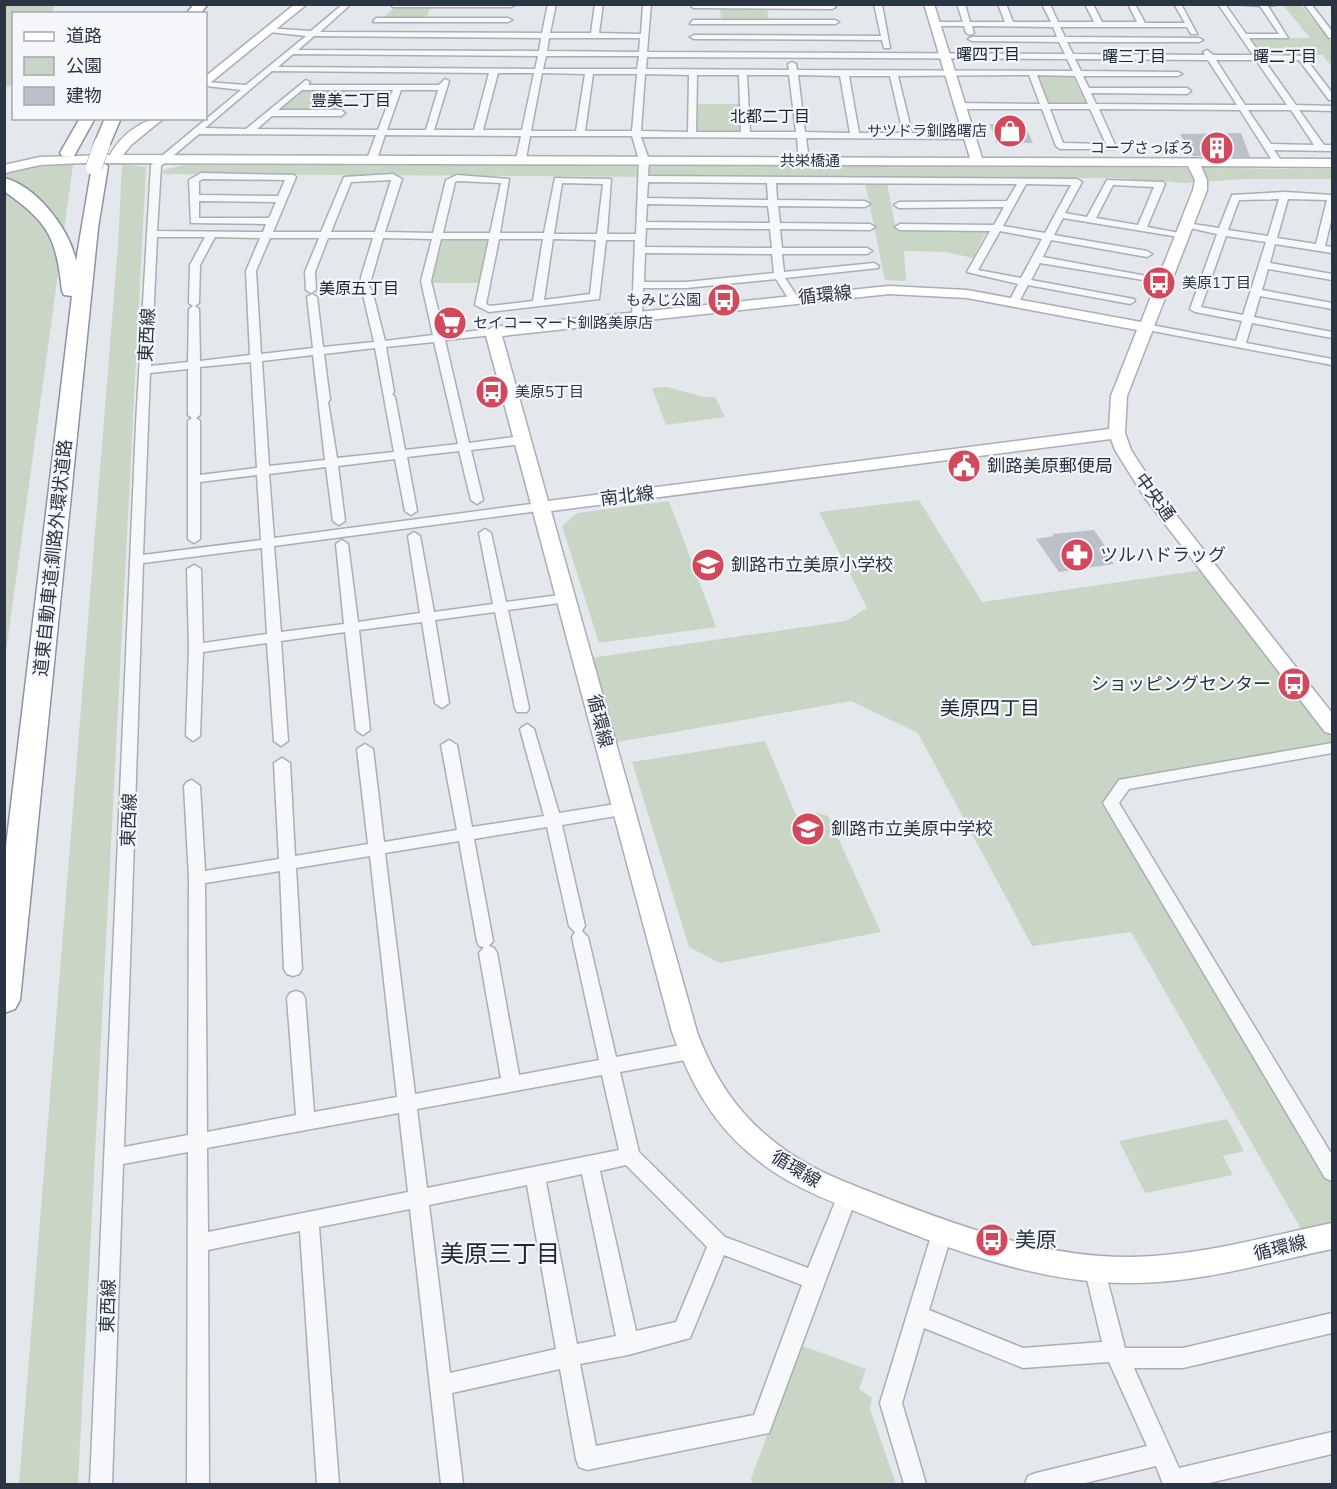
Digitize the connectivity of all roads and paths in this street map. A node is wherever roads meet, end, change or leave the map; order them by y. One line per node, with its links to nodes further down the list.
1 (303, 4): 34 (street)
2 (348, 4): 35 (street)
3 (552, 4): 39 (street)
4 (599, 4): 40 (street)
5 (647, 4): 41 (street)
6 (878, 4): 47 (street)
7 (928, 4): 27 (street)
8 (961, 4): 28 (street)
9 (1002, 4): 29 (street)
10 (1046, 4): 30 (street)
11 (1089, 4): 31 (street)
12 (1131, 4): 32 (street)
13 (1177, 4): 33 (street)
14 (1221, 4): 42 (street)
15 (1236, 4): 21 (street)
16 (1280, 4): 21 (street)
17 (1307, 4): 43 (street)
18 (393, 5): 19 (street); 23 (street)
19 (511, 5): 24 (street)
20 (693, 5): 22 (street); 25 (street)
21 (1263, 5): 42 (street)
22 (832, 6): 26 (street)
23 (376, 20): 24 (street); 36 (street)
24 (508, 20): 38 (street)
25 (693, 21): 26 (street); 44 (street)
26 (835, 22): 46 (street)
27 (935, 24): 28 (street); 58 (street)
28 (967, 24): 29 (street); 48 (street)
29 (1010, 24): 30 (street)
30 (1055, 24): 31 (street); 49 (street)
31 (1099, 24): 32 (street)
32 (1142, 25): 33 (street)
33 (1190, 25): 50 (street)
34 (269, 30): 35 (street); 81 (street)
35 (313, 34): 36 (street); 51 (street)
36 (358, 35): 37 (street)
37 (417, 35): 38 (street); 52 (street)
38 (502, 36): 39 (street)
39 (546, 36): 40 (street); 53 (street)
40 (595, 36): 41 (street)
41 (644, 36): 54 (street)
42 (1242, 36): 63 (street)
43 (1332, 36)
44 (694, 37): 45 (street); 55 (street)
45 (789, 37): 46 (street); 56 (street)
46 (838, 38): 47 (street)
47 (885, 38): 57 (street)
48 (972, 39): 49 (street); 59 (street)
49 (1063, 39): 50 (street); 60 (street)
50 (1199, 40): 62 (street)
51 (292, 52): 52 (street); 64 (street)
52 (411, 52): 53 (street); 66 (street)
53 (542, 53): 54 (street); 69 (street)
54 (643, 54): 55 (street); 71 (street)
55 (693, 54): 56 (street)
56 (791, 55): 57 (street); 74 (street)
57 (889, 55): 58 (street)
58 (945, 56): 59 (street); 76 (street)
59 (978, 56): 60 (street)
60 (1071, 56): 61 (street); 78 (street)
61 (1167, 57): 62 (street); 80 (street)
62 (1211, 57): 63 (street); 95 (street)
63 (1258, 57): 89 (street); 96 (street)
64 (270, 69): 65 (street); 84 (street)
65 (319, 70): 66 (street); 83 (street)
66 (404, 71): 67 (street)
67 (449, 71): 68 (street); 86 (street)
68 (494, 71): 69 (street); 108 (street)
69 (539, 71): 70 (street); 109 (street)
70 (590, 71): 71 (street); 110 (street)
71 (642, 72): 72 (street); 111 (street)
72 (693, 72): 73 (street); 112 (street)
73 (743, 73): 74 (street); 113 (street)
74 (793, 73): 75 (street); 114 (street)
75 (844, 73): 79 (street); 115 (street)
76 (949, 73): 77 (street); 79 (street); 91 (street)
77 (1032, 73): 78 (street); 92 (street)
78 (1078, 73): 80 (street); 87 (street)
79 (893, 74): 116 (street)
80 (1178, 74): 88 (street)
81 (207, 81)
82 (207, 82): 84 (street)
83 (300, 87): 90 (street); 98 (street)
84 (248, 88): 103 (street)
85 (398, 88): 86 (street); 90 (street); 106 (street)
86 (443, 88): 107 (street)
87 (1086, 90): 88 (street); 93 (street)
88 (1187, 91): 94 (street)
89 (1332, 98)
90 (347, 100): 98 (street); 105 (street)
91 (959, 106): 92 (street); 117 (street)
92 (1044, 106): 93 (street); 93 (street)
93 (1093, 107): 94 (street)
94 (1196, 107): 95 (street)
95 (1243, 108): 96 (street); 118 (street)
96 (1293, 108): 97 (street); 119 (street)
97 (1332, 108)
98 (271, 112): 104 (street)
99 (87, 120): 122 (highway)
100 (113, 120): 121 (highway, 道東自動車道;釧路外環状道路)
101 (117, 120): 121 (highway, 道東自動車道;釧路外環状道路)
102 (155, 120): 121 (street)
103 (198, 131): 104 (street); 123 (street)
104 (249, 131): 105 (street)
105 (331, 132): 106 (street)
106 (381, 132): 107 (street); 124 (street)
107 (429, 132): 108 (street)
108 (477, 133): 109 (street)
109 (526, 133): 110 (street); 125 (street)
110 (580, 134): 111 (street)
111 (636, 134): 112 (street); 126 (street)
112 (692, 135): 113 (street)
113 (746, 135): 114 (street)
114 (800, 135): 115 (street); 127 (street)
115 (855, 135): 116 (street)
116 (908, 136): 117 (street)
117 (968, 136): 128 (street)
118 (1268, 147): 119 (street); 131 (street)
119 (1321, 147): 120 (street)
120 (1332, 148)
121 (106, 155): 122 (street, 共栄橋通); 123 (street, 共栄橋通); 188 (highway, 道東自動車道;釧路外環状道路); 246 (highway, 道東自動車道;釧路外環状道路)
122 (66, 156): 129 (street); 133 (street)
123 (165, 157): 124 (street, 共栄橋通); 157 (street, 東西線)
124 (372, 159): 125 (street, 共栄橋通)
125 (521, 159): 126 (street, 共栄橋通)
126 (644, 160): 127 (street, 共栄橋通); 134 (street)
127 (804, 160): 128 (street, 共栄橋通)
128 (977, 161): 130 (street, 共栄橋通)
129 (4, 163)
130 (1193, 163): 131 (street, 共栄橋通); 155 (street, 中央通)
131 (1278, 163): 132 (street, 共栄橋通)
132 (1332, 163)
133 (4, 169)
134 (643, 179): 135 (street); 141 (street)
135 (771, 179): 136 (street); 142 (street)
136 (1024, 180): 144 (street); 146 (street)
137 (4, 183): 188 (highway)
138 (1285, 195): 156 (street); 168 (street); 169 (street)
139 (194, 198): 140 (street); 140 (street); 148 (street)
140 (282, 199): 148 (street)
141 (642, 201): 142 (street); 149 (street)
142 (773, 202): 143 (street); 150 (street)
143 (866, 204)
144 (1011, 204): 145 (street); 153 (street)
145 (899, 205)
146 (1060, 215): 147 (street); 167 (street)
147 (1090, 220): 154 (street); 154 (street)
148 (273, 221): 159 (street)
149 (641, 225): 150 (street); 166 (street)
150 (774, 226): 151 (street); 172 (street)
151 (870, 227)
152 (900, 227): 153 (street)
153 (997, 228): 167 (street); 180 (street)
154 (1141, 229): 155 (street)
155 (1184, 231): 156 (street); 181 (street, 中央通)
156 (1222, 232): 168 (street); 191 (street)
157 (152, 234): 158 (street); 202 (street, 東西線)
158 (211, 235): 159 (street); 201 (street)
159 (267, 235): 160 (street); 199 (street)
160 (323, 235): 161 (street); 161 (street); 198 (street)
161 (381, 235): 162 (street); 196 (street)
162 (436, 236): 163 (street); 163 (street); 195 (street)
163 (495, 236): 164 (street); 187 (street)
164 (549, 236): 165 (street); 165 (street); 187 (street)
165 (602, 237): 166 (street); 187 (street)
166 (640, 237): 170 (street)
167 (1048, 237): 174 (street); 175 (street)
168 (1271, 240): 169 (street); 176 (street)
169 (1320, 248): 171 (street)
170 (639, 250): 172 (street); 182 (street)
171 (1332, 250)
172 (776, 251): 173 (street); 178 (street)
173 (867, 251)
174 (1147, 254)
175 (1036, 259): 180 (street); 181 (street)
176 (1264, 265): 179 (street); 183 (street)
177 (874, 266): 178 (street)
178 (779, 276): 182 (street); 184 (street)
179 (1332, 277)
180 (1024, 281): 185 (street); 186 (street)
181 (1163, 282): 192 (street, 中央通)
182 (637, 285): 190 (street)
183 (1256, 292): 189 (street); 191 (street)
184 (794, 299): 186 (street, 循環線); 190 (street, 循環線)
185 (1130, 301)
186 (1014, 302): 192 (street, 循環線)
187 (538, 303)
188 (72, 304): 243 (highway, 道東自動車道;釧路外環状道路)
189 (1332, 306)
190 (637, 316): 193 (street, 循環線)
191 (1248, 320): 194 (street); 197 (street)
192 (1146, 327): 197 (street); 203 (street, 中央通)
193 (493, 332): 195 (street); 204 (street, 循環線)
194 (1332, 336)
195 (440, 337): 196 (street); 205 (street)
196 (380, 344): 198 (street); 206 (street)
197 (1240, 344): 200 (street)
198 (318, 351): 199 (street); 207 (street)
199 (256, 358): 201 (street); 208 (street)
200 (1332, 362)
201 (194, 364): 202 (street); 209 (street)
202 (146, 370): 219 (street, 東西線)
203 (1118, 434): 211 (street, 南北線); 229 (street, 中央通)
204 (522, 440): 205 (street); 211 (street, 循環線)
205 (465, 446): 206 (street); 210 (street)
206 (399, 454): 207 (street); 212 (street)
207 (332, 463): 208 (street); 213 (street)
208 (264, 471): 209 (street); 217 (street)
209 (194, 479): 216 (street)
210 (477, 500)
211 (539, 507): 217 (street, 南北線); 221 (street, 循環線)
212 (411, 511)
213 (339, 521)
214 (485, 533): 222 (street)
215 (414, 536): 223 (street)
216 (194, 539)
217 (268, 542): 219 (street, 南北線); 225 (street)
218 (342, 544): 224 (street)
219 (137, 560): 254 (street, 東西線)
220 (194, 568): 226 (street)
221 (567, 598): 222 (street); 237 (street, 循環線)
222 (502, 607): 223 (street); 228 (street)
223 (429, 617): 224 (street); 227 (street)
224 (352, 627): 225 (street); 240 (street)
225 (273, 638): 226 (street); 232 (street)
226 (196, 648): 231 (street)
227 (442, 703)
228 (522, 708)
229 (1332, 727)
230 (527, 729): 238 (street)
231 (193, 736)
232 (281, 741)
233 (449, 745): 239 (street)
234 (1332, 748): 256 (street)
235 (282, 762): 241 (street)
236 (192, 786): 242 (street)
237 (622, 809): 238 (street); 247 (street, 循環線)
238 (553, 820): 239 (street); 248 (street)
239 (467, 836): 240 (street); 249 (street)
240 (378, 849): 241 (street); 250 (street)
241 (288, 864): 242 (street); 244 (street)
242 (197, 878): 252 (street)
243 (4, 906)
244 (293, 969)
245 (296, 998): 251 (street)
246 (4, 1000)
247 (691, 1051): 248 (street); 258 (street, 循環線)
248 (609, 1065): 249 (street); 253 (street)
249 (511, 1084): 250 (street)
250 (408, 1103): 251 (street); 259 (street)
251 (306, 1123): 252 (street)
252 (198, 1143): 254 (street); 263 (street)
253 (630, 1156): 255 (street); 264 (street)
254 (114, 1157): 276 (street, 東西線)
255 (589, 1164): 257 (street); 269 (street)
256 (1332, 1172)
257 (536, 1175): 259 (street); 271 (street)
258 (847, 1196): 261 (street, 循環線); 266 (street)
259 (420, 1198): 260 (street); 272 (street)
260 (309, 1221): 263 (street); 278 (street)
261 (942, 1233): 265 (street, 循環線); 267 (street)
262 (1332, 1236): 265 (street, 循環線)
263 (197, 1243): 277 (street)
264 (718, 1244): 266 (street); 269 (street)
265 (1094, 1267): 270 (street)
266 (813, 1280): 271 (street)
267 (917, 1315): 270 (street); 280 (street)
268 (1332, 1323): 270 (street)
269 (628, 1345): 271 (street)
270 (1116, 1355): 274 (street)
271 (568, 1356): 272 (street)
272 (442, 1385): 279 (street)
273 (1332, 1443): 275 (street)
274 (1161, 1454): 275 (street); 281 (street)
275 (1174, 1483)
276 (101, 1485)
277 (198, 1485)
278 (328, 1485)
279 (452, 1485)
280 (915, 1485)
281 (1036, 1485)

